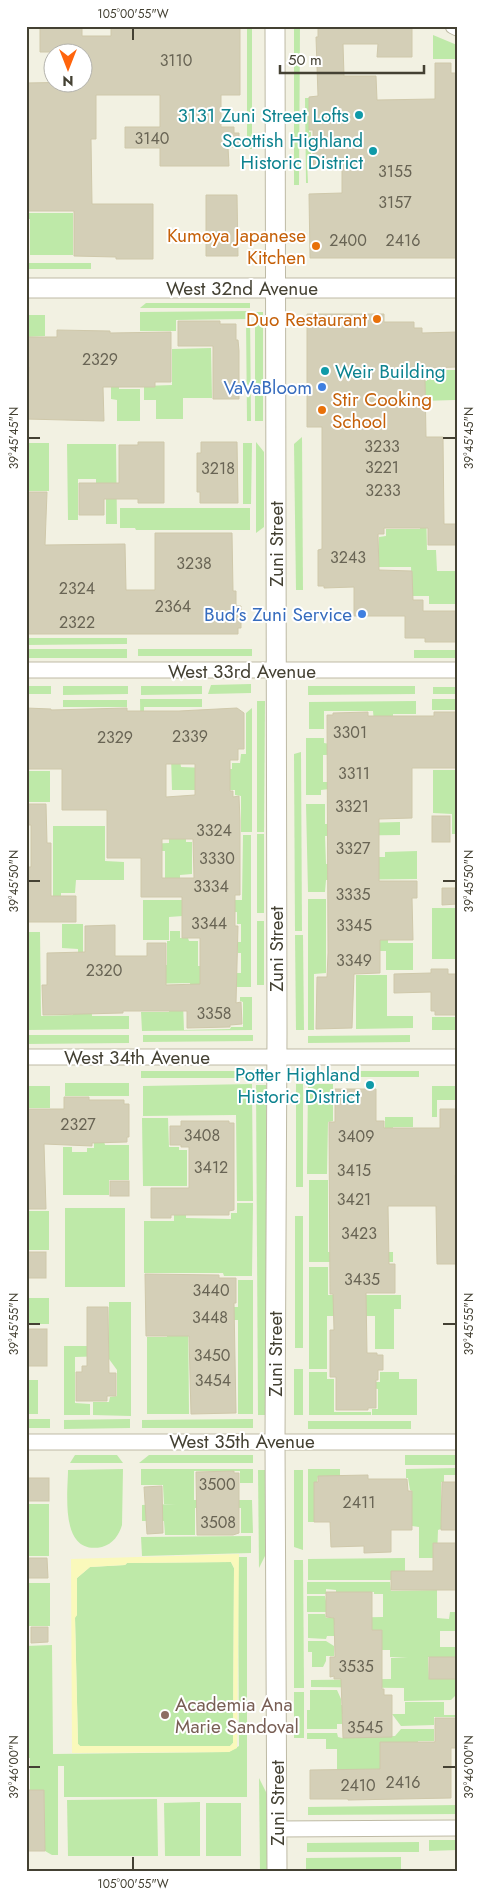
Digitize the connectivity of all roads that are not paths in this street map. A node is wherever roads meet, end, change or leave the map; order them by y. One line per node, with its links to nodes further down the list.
1 (275, 26): 3 (street, Zuni Street)
2 (26, 288): 3 (street, West 32nd Avenue)
3 (275, 288): 4 (street, West 32nd Avenue); 6 (street, Zuni Street)
4 (457, 288)
5 (26, 670): 6 (street, West 33rd Avenue)
6 (276, 670): 7 (street, West 33rd Avenue); 10 (street, Zuni Street)
7 (457, 670)
8 (26, 1057): 10 (street, West 34th Avenue)
9 (457, 1057): 10 (street, West 34th Avenue)
10 (277, 1058): 11 (street, Zuni Street)
11 (275, 1441): 12 (street, West 35th Avenue); 13 (street, West 35th Avenue); 14 (street, Zuni Street)
12 (26, 1442)
13 (457, 1442)
14 (277, 1828): 15 (street); 16 (street, Zuni Street)
15 (457, 1828)
16 (277, 1871)

